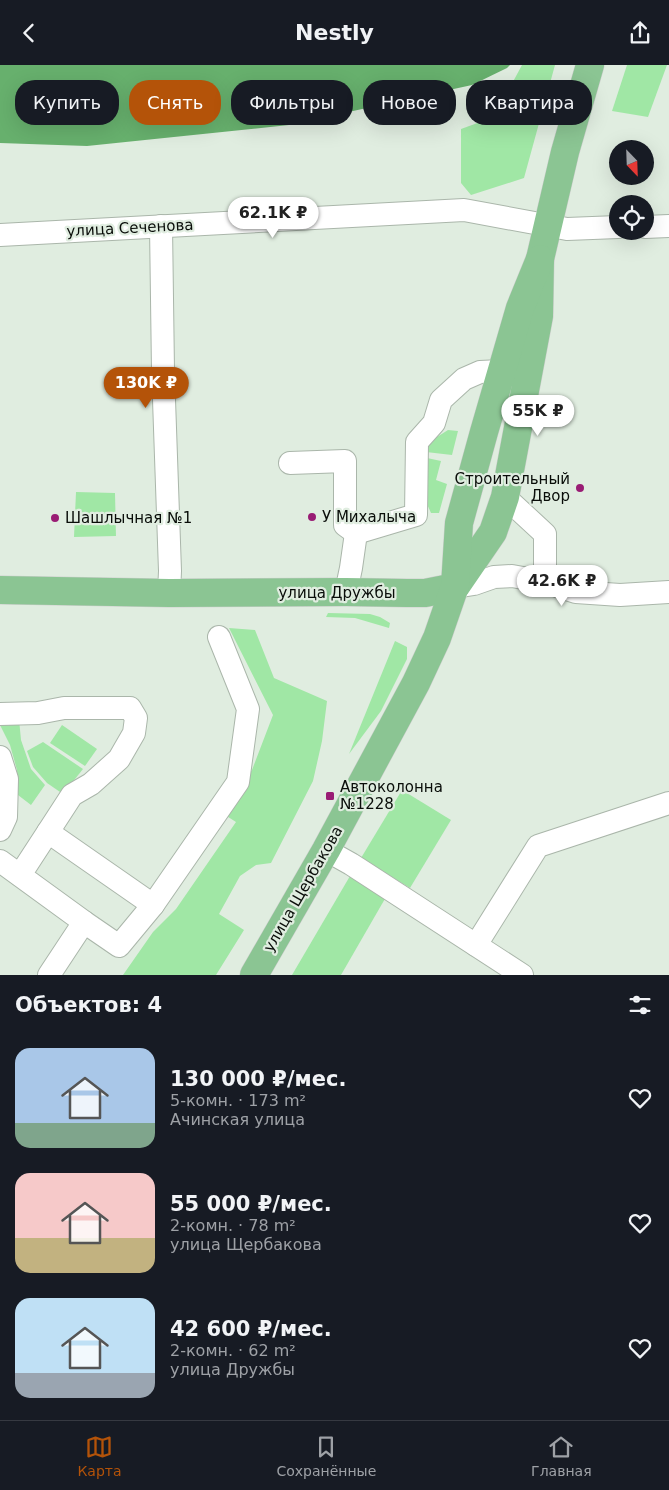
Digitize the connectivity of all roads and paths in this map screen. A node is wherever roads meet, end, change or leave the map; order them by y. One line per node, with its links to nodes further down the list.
1 (590, 65): 3 (main road, улица Щербакова)
2 (161, 226): 3 (street, улица Сеченова); 7 (street, улица Сеченова); 18 (street)
3 (547, 226): 5 (street, улица Сеченова); 8 (main road, улица Щербакова)
4 (669, 226): 6 (street)
5 (609, 227)
6 (654, 227)
7 (0, 235)
8 (540, 259): 9 (main road, улица Щербакова); 11 (main road, улица Щербакова)
9 (501, 371): 12 (street); 14 (main road, улица Щербакова)
10 (290, 463): 12 (street)
11 (504, 497): 13 (street); 14 (main road, улица Щербакова)
12 (356, 533): 16 (street)
13 (545, 582): 14 (street, улица Дружбы); 17 (street, улица Дружбы)
14 (455, 587): 16 (main road, улица Дружбы); 25 (main road, улица Щербакова)
15 (0, 590): 18 (main road, улица Дружбы)
16 (346, 592): 18 (main road, улица Дружбы)
17 (669, 592)
18 (169, 593)
19 (219, 637): 28 (street)
20 (0, 713): 24 (street)
21 (0, 757): 23 (street)
22 (669, 803): 30 (street)
23 (0, 830)
24 (48, 832): 27 (street); 28 (street)
25 (326, 850): 30 (street); 32 (main road, улица Щербакова)
26 (0, 861): 27 (street)
27 (20, 875): 29 (street)
28 (152, 905): 29 (street)
29 (84, 922): 31 (street)
30 (476, 945): 33 (street)
31 (49, 975)
32 (254, 975)
33 (522, 975)

